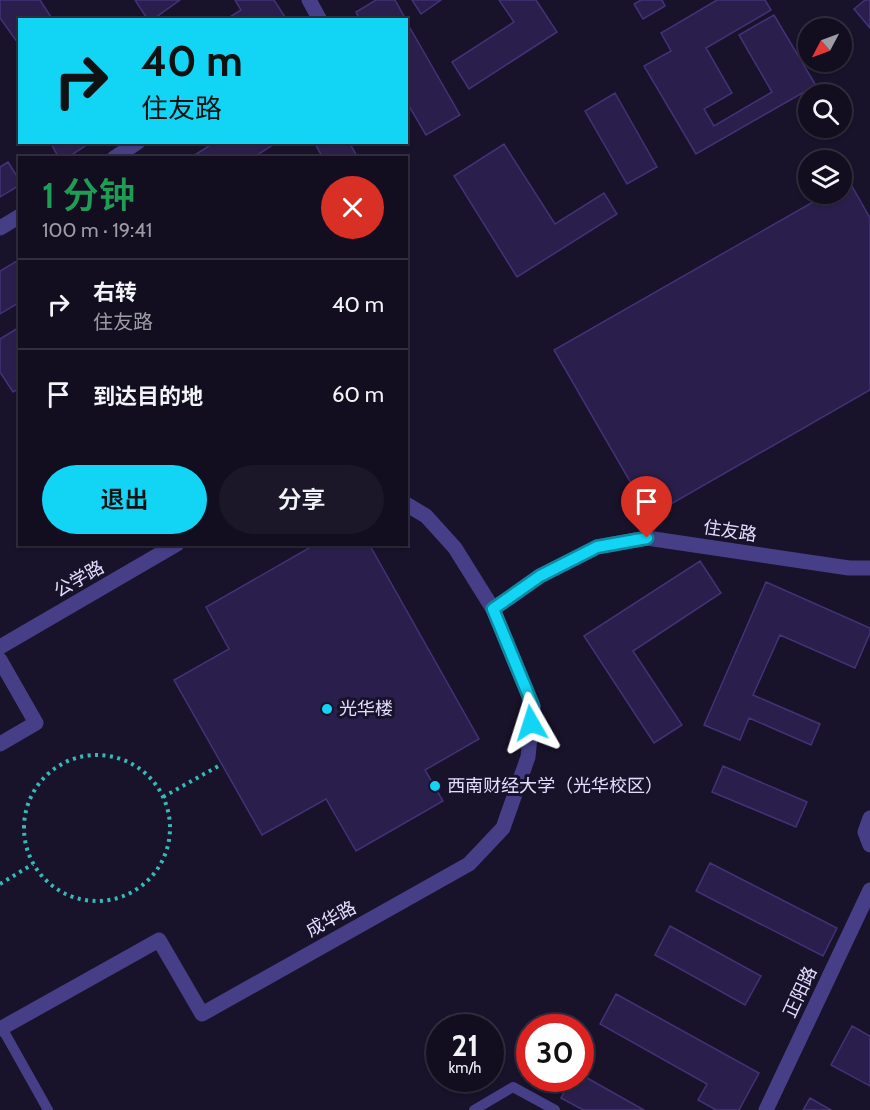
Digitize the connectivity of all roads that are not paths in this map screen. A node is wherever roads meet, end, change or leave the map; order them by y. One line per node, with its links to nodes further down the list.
1 (314, 2): 2 (street)
2 (319, 18)
3 (135, 144): 4 (street)
4 (117, 156)
5 (18, 217): 6 (street)
6 (0, 228)
7 (408, 505): 10 (street)
8 (174, 546): 11 (street, 公学路)
9 (870, 568): 10 (street, 住友路)
10 (493, 609): 17 (street, 成华路)
11 (0, 647)
12 (0, 660): 13 (street)
13 (0, 744)
14 (870, 818): 15 (street)
15 (870, 845)
16 (870, 890): 21 (street, 正阳路)
17 (1, 1029): 18 (lane)
18 (48, 1110)
19 (474, 1110): 20 (lane)
20 (555, 1110)
21 (766, 1110)

